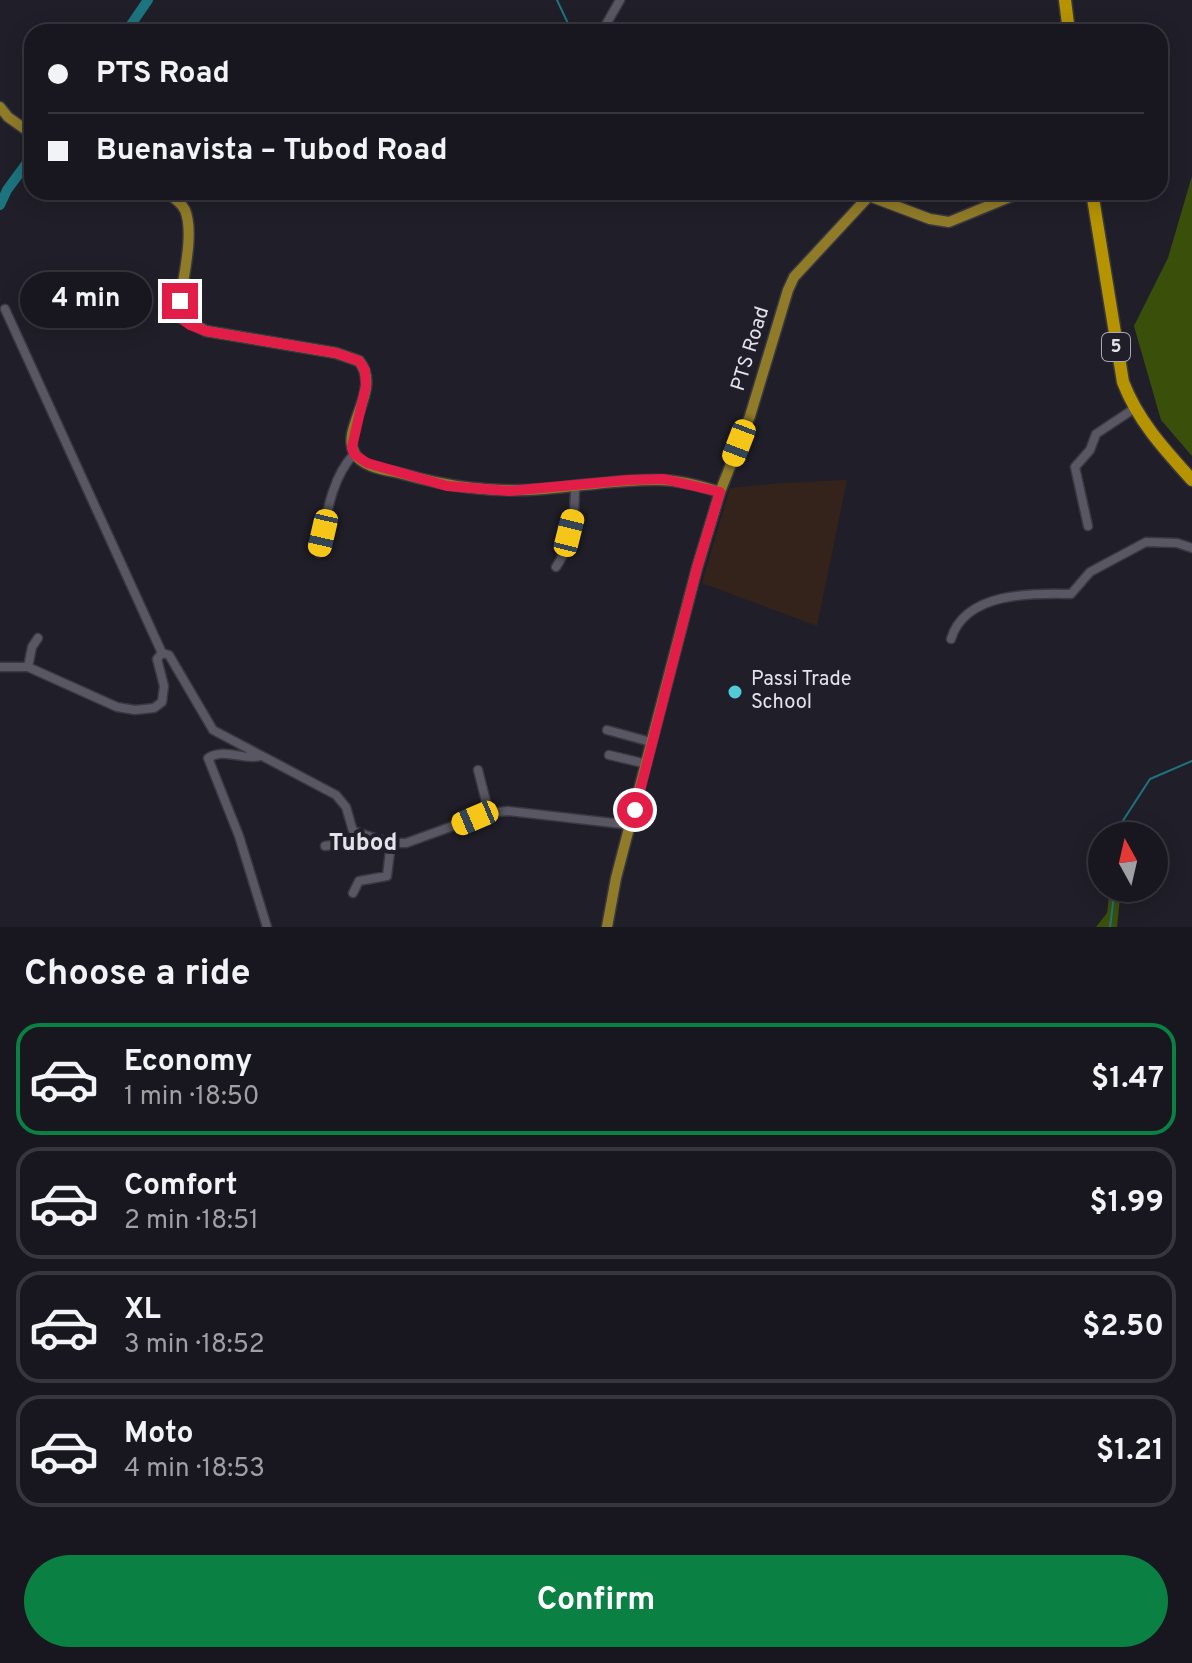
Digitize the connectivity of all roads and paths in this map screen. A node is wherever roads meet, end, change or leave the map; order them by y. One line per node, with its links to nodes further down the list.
1 (620, 0): 3 (street)
2 (1065, 0): 4 (highway)
3 (606, 24)
4 (1068, 24)
5 (0, 107): 6 (main road)
6 (24, 129)
7 (176, 200): 14 (main road)
8 (865, 200): 17 (main road, PTS Road)
9 (880, 200): 10 (main road, PTS Road)
10 (1003, 200)
11 (1093, 200): 13 (highway, 5)
12 (5, 309): 24 (street)
13 (1135, 408): 15 (highway, 5); 18 (street)
14 (354, 454): 16 (main road); 20 (street)
15 (1192, 480)
16 (576, 486): 17 (main road); 21 (street)
17 (720, 492): 28 (main road, PTS Road)
18 (1088, 526)
19 (1192, 548): 23 (street)
20 (319, 553)
21 (556, 567)
22 (38, 638): 26 (street)
23 (951, 639)
24 (162, 653): 26 (street); 30 (street)
25 (0, 667): 26 (street)
26 (28, 667)
27 (607, 730): 28 (street)
28 (651, 742): 31 (main road, PTS Road)
29 (609, 755): 31 (street)
30 (262, 756): 35 (street); 39 (street)
31 (647, 764): 34 (main road, PTS Road)
32 (478, 770): 33 (street)
33 (489, 813): 34 (street); 36 (street)
34 (631, 825): 40 (main road, PTS Road)
35 (373, 838): 36 (street); 37 (street)
36 (391, 843): 38 (street)
37 (325, 846)
38 (353, 893)
39 (267, 927)
40 (607, 927)

